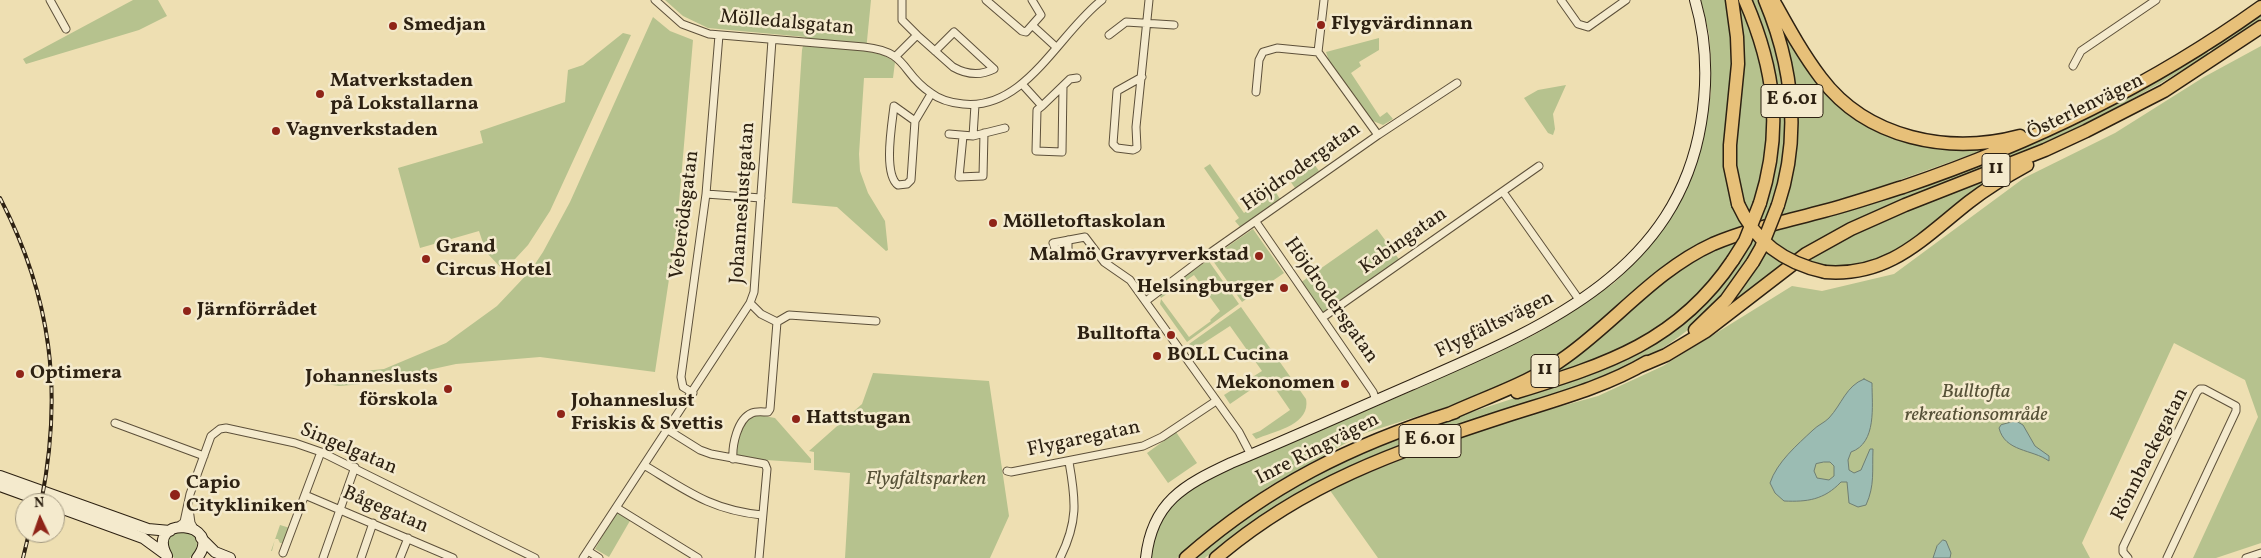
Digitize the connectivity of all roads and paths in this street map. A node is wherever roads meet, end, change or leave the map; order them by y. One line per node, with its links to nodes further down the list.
1 (50, 0): 22 (street)
2 (654, 0): 23 (street, Mölledalsgatan)
3 (902, 0): 24 (street)
4 (986, 0): 19 (street)
5 (1032, 0): 19 (street)
6 (1149, 0): 18 (street)
7 (1324, 0): 29 (street)
8 (1561, 0): 9 (street)
9 (1626, 0)
10 (1695, 0): 56 (street, Flygfältsvägen)
11 (1732, 0): 37 (highway, bridge)
12 (1746, 0): 66 (highway, Inre Ringvägen / E 6.01, bridge)
13 (1765, 0): 62 (highway, Inre Ringvägen / E 6.01, bridge)
14 (1774, 0): 43 (highway)
15 (2156, 0): 31 (street)
16 (1100, 1): 27 (street)
17 (2261, 7): 43 (highway, Österlenvägen / 11)
18 (1147, 23): 20 (street); 25 (street); 32 (street)
19 (1033, 26): 27 (street)
20 (1174, 26)
21 (2261, 27): 37 (highway, Österlenvägen / 11)
22 (66, 28)
23 (718, 35): 26 (street, Mölledalsgatan); 52 (street, Veberödsgatan)
24 (918, 35): 28 (street); 30 (street)
25 (1109, 35)
26 (772, 40): 30 (street, Mölledalsgatan); 53 (street, Johanneslustgatan)
27 (1056, 47): 35 (street)
28 (935, 51): 28 (street)
29 (1318, 52): 38 (street); 47 (street, Höjdrodergatan)
30 (896, 56): 39 (street)
31 (2073, 66)
32 (1142, 77): 32 (street)
33 (1077, 78): 36 (street)
34 (1456, 83): 47 (street)
35 (1022, 84): 40 (street); 41 (street)
36 (1063, 86): 41 (street); 41 (street)
37 (2164, 91): 62 (highway, Österlenvägen / 11)
38 (1256, 92)
39 (931, 94): 40 (street); 42 (street)
40 (975, 105): 49 (street)
41 (1042, 106)
42 (915, 121): 42 (street)
43 (2065, 122): 66 (highway, Österlenvägen / 11)
44 (1004, 128): 45 (street)
45 (984, 133): 48 (street); 49 (street)
46 (949, 134): 48 (street)
47 (1378, 134): 54 (street, Höjdrodergatan)
48 (963, 136): 49 (street)
49 (973, 136)
50 (1539, 166): 51 (street, Kabingatan)
51 (1503, 192): 56 (street); 59 (street, Kabingatan)
52 (706, 194): 53 (street); 63 (street, Veberödsgatan)
53 (761, 198): 58 (street, Johanneslustgatan)
54 (1256, 222): 57 (street, Höjdrodergatan); 59 (street, Höjdrodersgatan)
55 (1068, 240): 57 (street)
56 (1580, 301): 64 (street, Flygfältsvägen)
57 (1146, 302): 65 (street)
58 (750, 303): 61 (street); 63 (street, Johanneslustgatan)
59 (1322, 318): 64 (street, Höjdrodersgatan)
60 (876, 321): 61 (street)
61 (777, 322): 72 (street)
62 (1640, 366): 107 (highway, Inre Ringvägen / E 6.01)
63 (693, 393): 68 (street, Johanneslustgatan)
64 (1376, 400): 70 (street, Flygfältsvägen)
65 (1216, 401): 70 (street); 73 (street, Flygaregatan)
66 (1447, 415): 106 (highway, Inre Ringvägen / E 6.01)
67 (115, 423): 71 (street)
68 (668, 430): 72 (street); 74 (street, Johanneslustgatan)
69 (321, 452): 71 (street, Singelgatan); 75 (street, Singelgatan); 81 (street)
70 (1251, 455): 105 (street, Flygfältsvägen)
71 (204, 456): 80 (street, Singelgatan)
72 (733, 459): 85 (street)
73 (1069, 462): 76 (street, Flygaregatan); 104 (street)
74 (644, 465): 82 (street, Johanneslustgatan); 85 (street)
75 (355, 467): 83 (street); 100 (street, Singelgatan)
76 (1007, 471)
77 (0, 476): 87 (street)
78 (0, 486): 79 (street)
79 (19, 493)
80 (190, 494): 87 (street, Singelgatan); 88 (street, Singelgatan)
81 (305, 496): 83 (street, Bågegatan); 90 (street)
82 (617, 508): 92 (street, Johanneslustgatan); 102 (street)
83 (339, 509): 86 (street, Bågegatan); 96 (street)
84 (65, 510): 93 (street)
85 (762, 515): 103 (street)
86 (373, 523): 89 (street, Bågegatan); 97 (street)
87 (175, 528): 88 (street); 93 (street)
88 (198, 534): 94 (street); 95 (street)
89 (408, 538): 98 (street); 99 (street, Bågegatan)
90 (283, 553)
91 (2261, 553): 110 (street)
92 (586, 555): 101 (street)
93 (167, 557)
94 (197, 558)
95 (230, 558)
96 (323, 558)
97 (361, 558)
98 (400, 558)
99 (453, 558)
100 (535, 558)
101 (599, 558)
102 (698, 558)
103 (759, 558)
104 (1060, 558)
105 (1146, 558)
106 (1186, 558)
107 (1216, 558)
108 (2128, 558): 109 (street, Rönnbackegatan)
109 (2167, 558)
110 (2246, 558)

